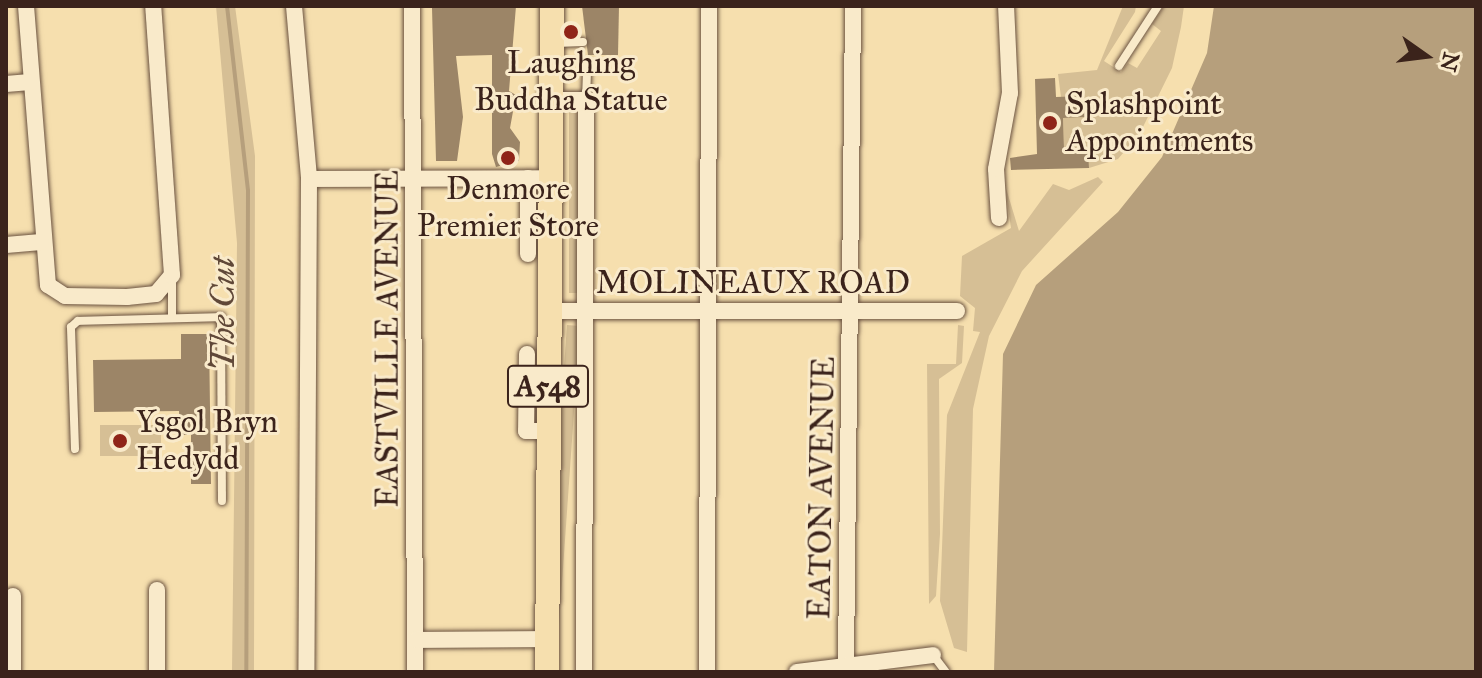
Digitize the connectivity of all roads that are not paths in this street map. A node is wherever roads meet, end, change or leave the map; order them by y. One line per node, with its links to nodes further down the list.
1 (26, 6): 14 (street)
2 (153, 6): 25 (street)
3 (294, 6): 19 (street)
4 (412, 6): 20 (street, EASTVILLE AVENUE)
5 (552, 6): 11 (main road, A548)
6 (709, 6): 26 (street)
7 (853, 6): 29 (street, EATON AVENUE)
8 (1006, 6): 21 (street)
9 (1158, 6): 13 (lane)
10 (583, 42): 11 (lane)
11 (551, 43): 16 (main road, A548)
12 (587, 63): 17 (lane)
13 (1119, 66)
14 (30, 82): 15 (street); 22 (street)
15 (6, 84)
16 (551, 100): 17 (street); 18 (main road, A548)
17 (586, 100): 28 (street)
18 (539, 178): 20 (street); 24 (street); 27 (main road, A548)
19 (309, 179): 20 (street); 44 (street)
20 (416, 179): 39 (street, EASTVILLE AVENUE)
21 (999, 218)
22 (41, 242): 23 (street); 25 (street)
23 (6, 245)
24 (528, 254)
25 (172, 275): 31 (lane)
26 (709, 310): 28 (street, MOLINEAUX ROAD); 29 (street, MOLINEAUX ROAD); 48 (street)
27 (549, 311): 28 (street, MOLINEAUX ROAD); 33 (main road, A548)
28 (584, 311): 47 (street)
29 (855, 311): 30 (street, MOLINEAUX ROAD); 41 (street, EATON AVENUE)
30 (957, 311)
31 (172, 318): 34 (lane); 35 (lane)
32 (527, 354): 33 (street)
33 (548, 431): 38 (main road, A548)
34 (75, 449)
35 (222, 501)
36 (157, 590): 43 (street)
37 (13, 596): 42 (street)
38 (547, 639): 39 (street); 46 (main road, A548)
39 (416, 640): 45 (street, EASTVILLE AVENUE)
40 (933, 655): 41 (street); 50 (lane)
41 (846, 665): 49 (street)
42 (13, 672)
43 (157, 672)
44 (306, 672)
45 (415, 672)
46 (547, 672)
47 (584, 672)
48 (707, 672)
49 (797, 672)
50 (946, 672)

